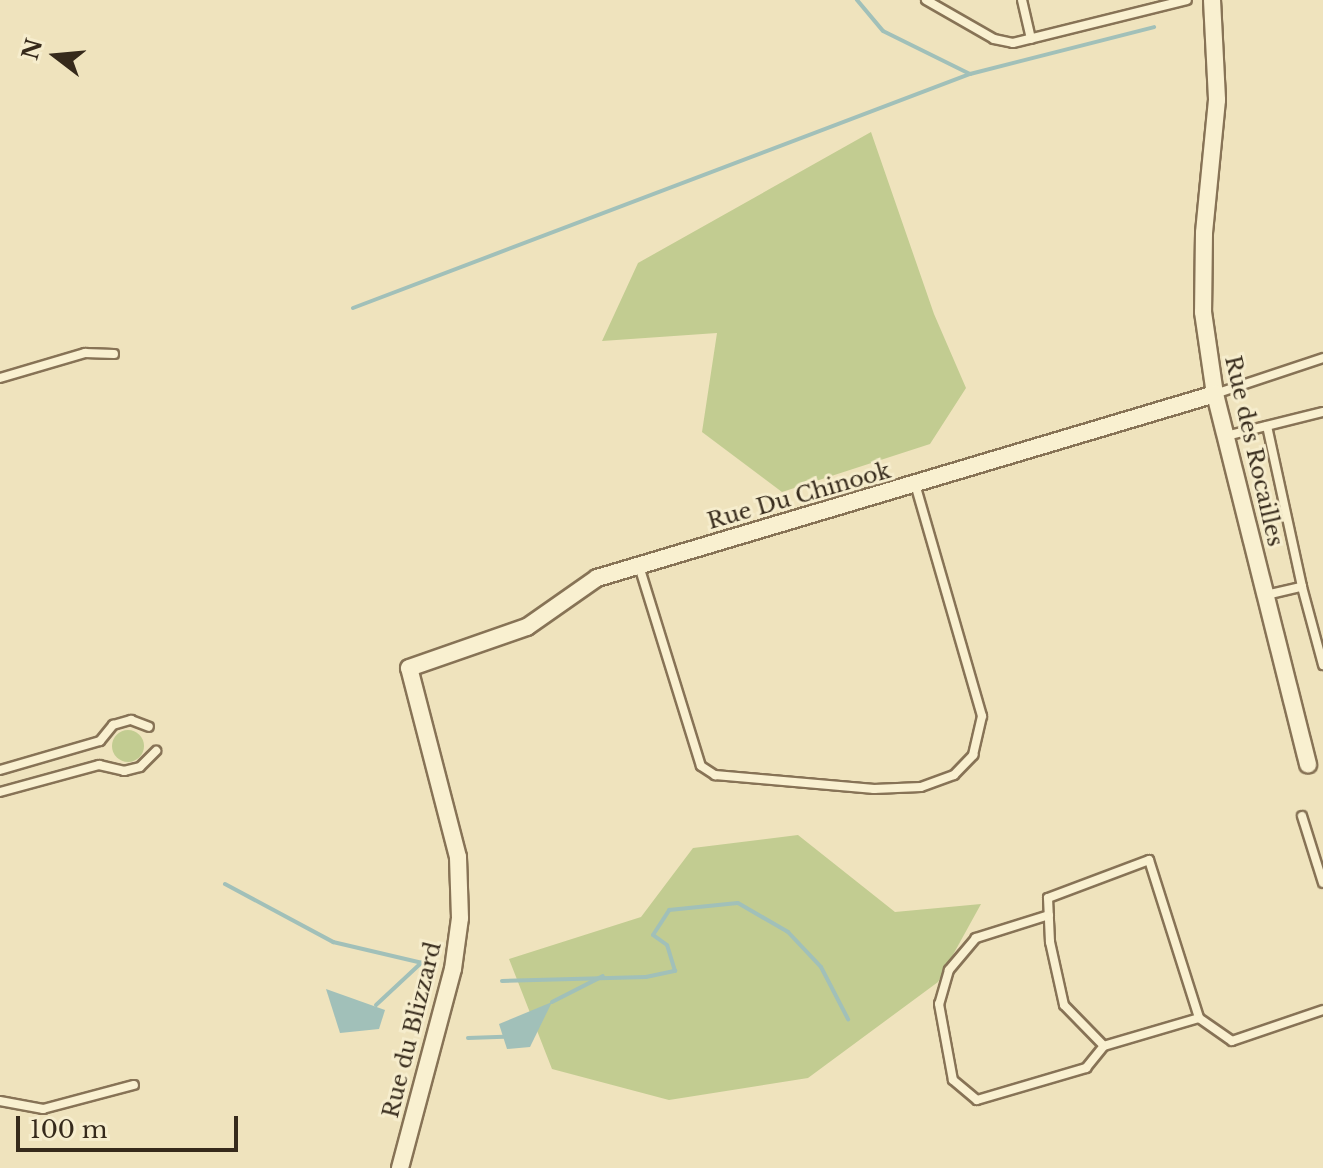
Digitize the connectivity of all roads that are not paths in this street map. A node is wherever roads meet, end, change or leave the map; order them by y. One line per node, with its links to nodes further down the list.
1 (926, 0): 5 (lane)
2 (1022, 0): 5 (lane)
3 (1187, 0): 5 (lane)
4 (1212, 0): 9 (street, Rue des Rocailles)
5 (1031, 39)
6 (114, 354): 8 (lane)
7 (1323, 358): 9 (lane)
8 (0, 378)
9 (1215, 394): 12 (street, Rue des Rocailles); 13 (street, Rue Du Chinook)
10 (1323, 412): 11 (lane)
11 (1267, 426): 12 (lane); 15 (lane)
12 (1226, 436): 16 (street, Rue des Rocailles)
13 (915, 484): 14 (street, Rue Du Chinook); 14 (lane)
14 (639, 566): 18 (street, Rue Du Chinook)
15 (1302, 587): 16 (lane); 17 (lane)
16 (1266, 595): 21 (street, Rue des Rocailles)
17 (1323, 665)
18 (409, 668): 32 (street, Rue du Blizzard)
19 (149, 727): 22 (lane)
20 (156, 751): 23 (lane)
21 (1315, 762)
22 (0, 770)
23 (0, 792)
24 (1302, 816): 25 (lane)
25 (1323, 883)
26 (1049, 915): 28 (lane); 29 (lane); 29 (lane)
27 (1323, 1010): 28 (lane)
28 (1199, 1018): 29 (lane)
29 (1104, 1046)
30 (134, 1085): 31 (lane)
31 (0, 1101)
32 (400, 1168)

